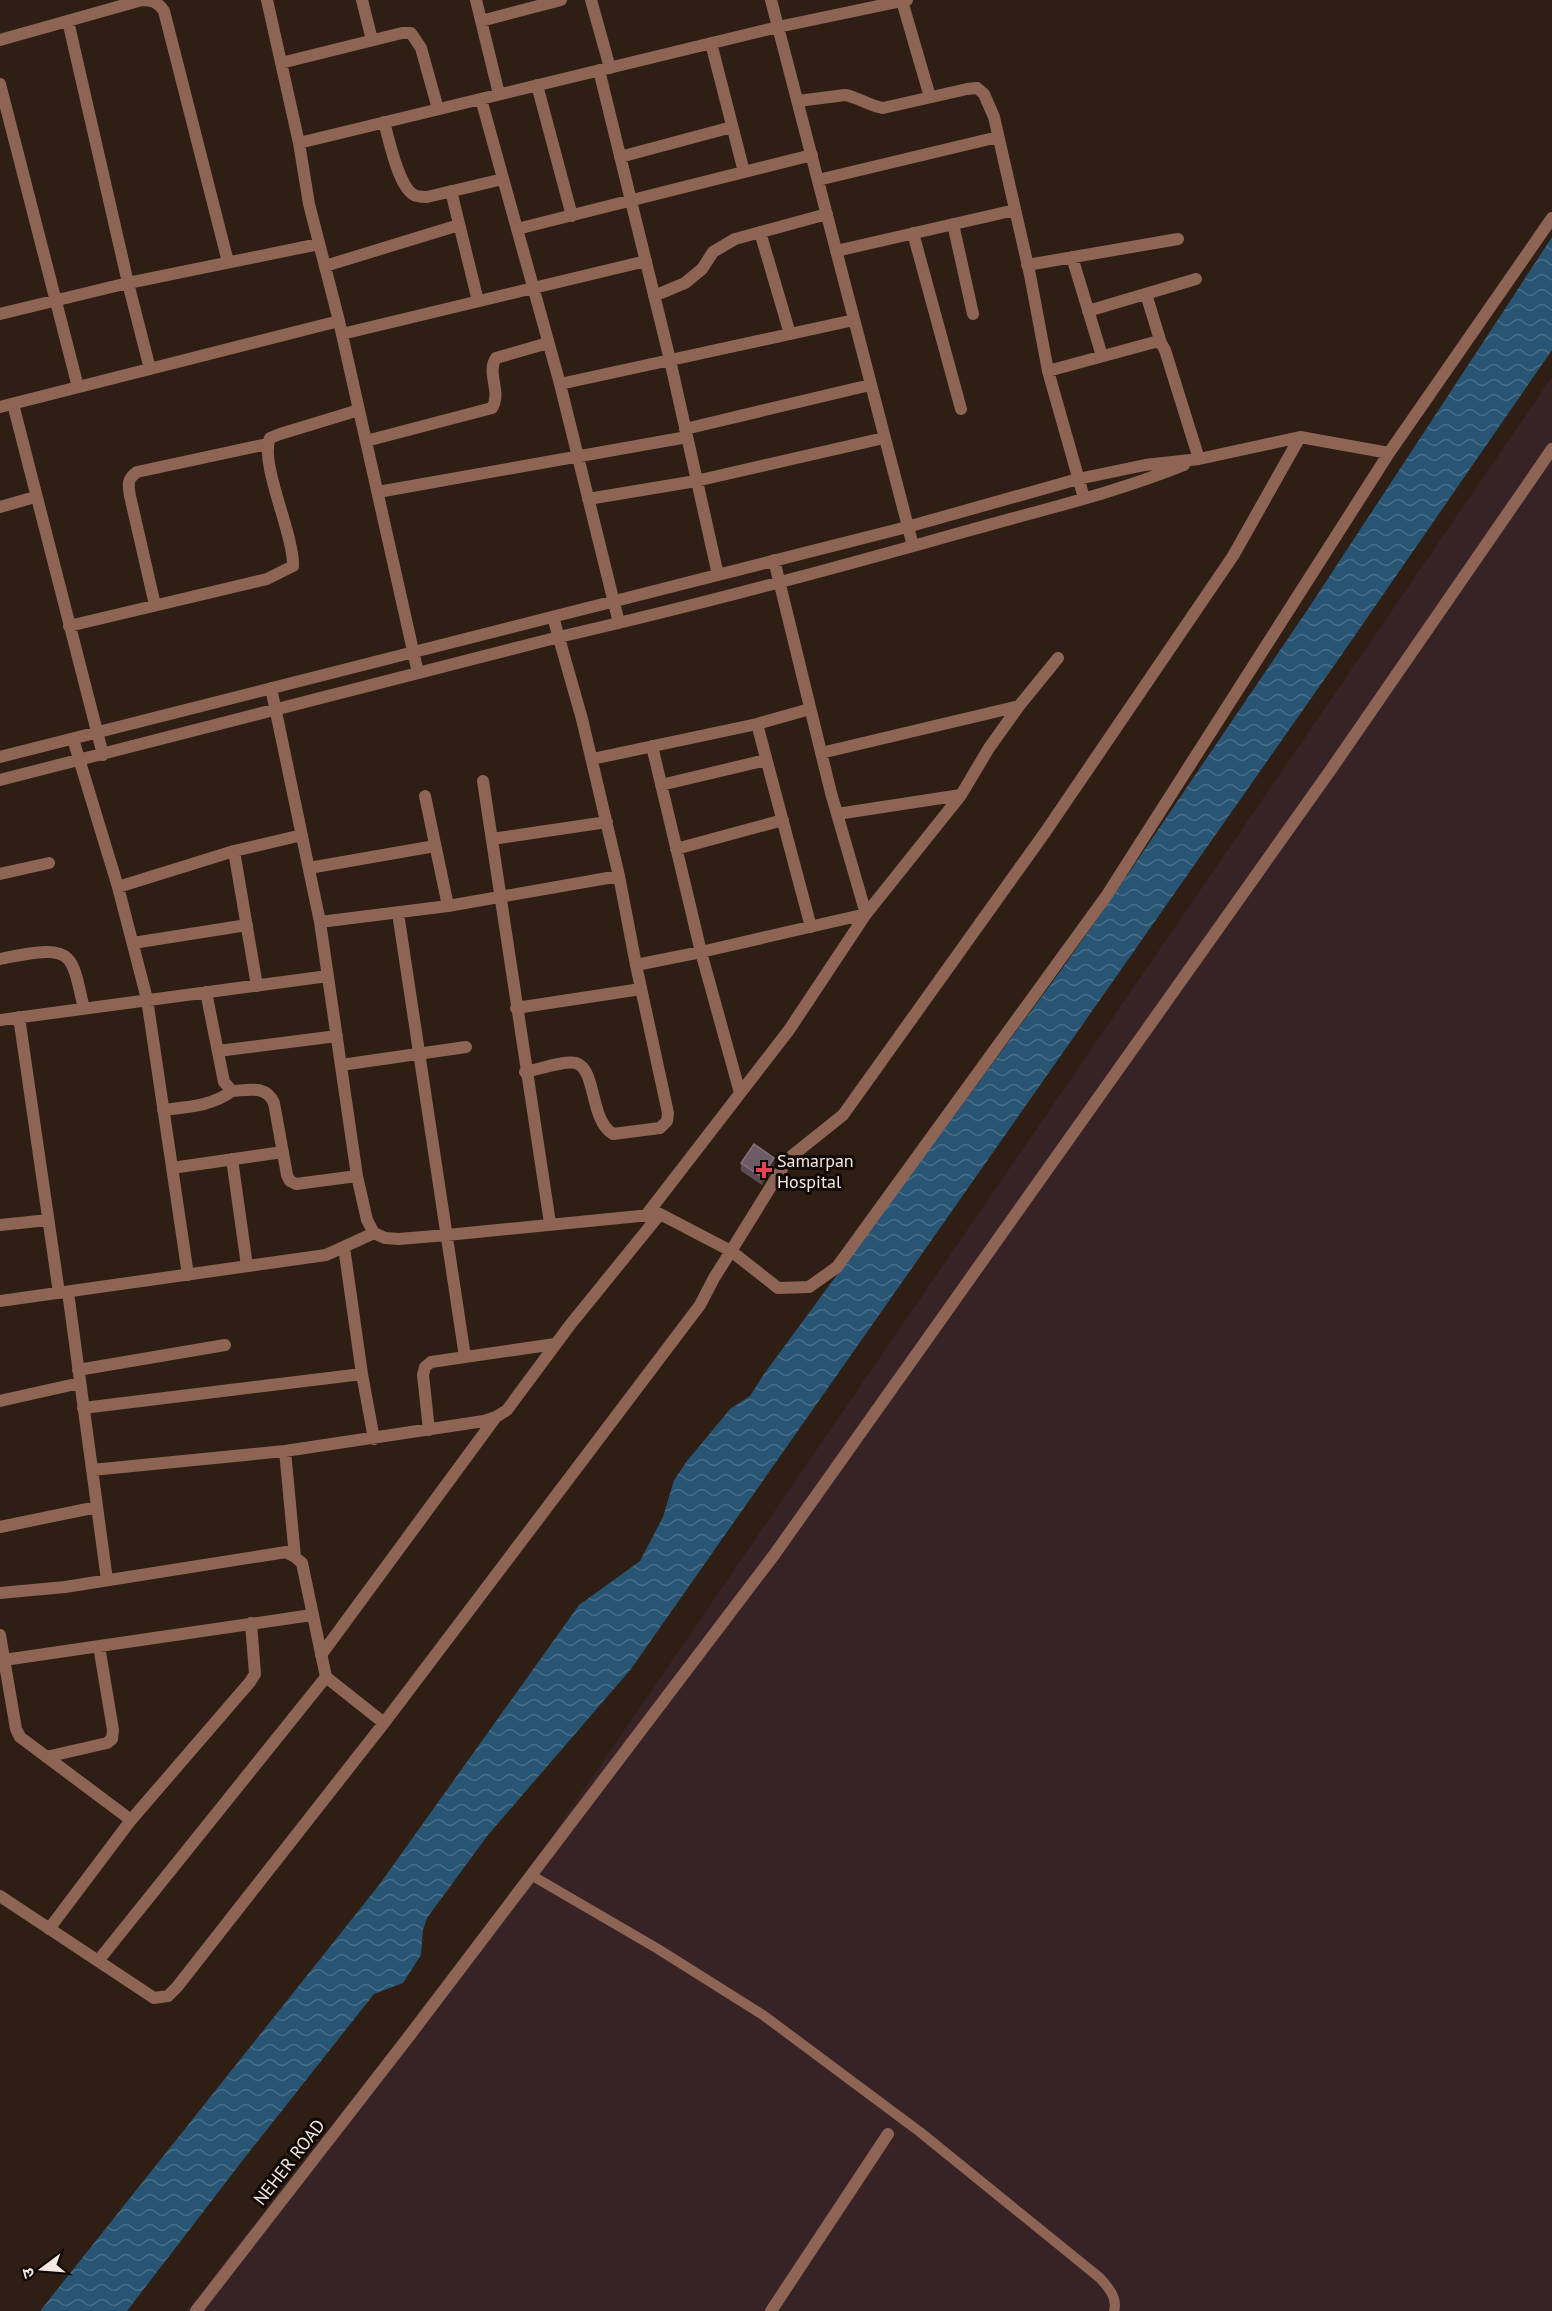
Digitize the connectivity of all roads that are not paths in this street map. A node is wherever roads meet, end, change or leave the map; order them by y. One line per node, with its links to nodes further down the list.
1 (267, 0): 14 (street)
2 (362, 0): 12 (street)
3 (476, 0): 9 (street)
4 (561, 0): 9 (street)
5 (591, 0): 15 (street)
6 (771, 0): 10 (street)
7 (905, 1): 10 (street); 19 (street)
8 (68, 21): 11 (street); 48 (street); 52 (street)
9 (481, 21): 18 (street)
10 (778, 27): 13 (street); 21 (street)
11 (0, 40)
12 (372, 40): 14 (street); 22 (street)
13 (711, 43): 15 (street); 24 (street)
14 (281, 63): 26 (street)
15 (604, 69): 17 (street); 28 (street)
16 (0, 84): 57 (street)
17 (537, 85): 18 (street); 36 (street)
18 (499, 94): 20 (street)
19 (930, 97): 21 (street); 25 (street)
20 (481, 99): 22 (street); 30 (street)
21 (798, 101): 27 (street)
22 (438, 109): 23 (street)
23 (384, 122): 26 (street); 32 (street)
24 (732, 127): 28 (street); 29 (street)
25 (998, 137): 31 (street); 34 (street)
26 (299, 143): 44 (street)
27 (812, 155): 29 (street); 31 (street)
28 (620, 157): 33 (street)
29 (744, 172): 33 (street)
30 (503, 179): 32 (street); 40 (street)
31 (818, 180): 35 (street)
32 (451, 191): 39 (street)
33 (631, 201): 36 (street); 47 (street)
34 (1015, 210): 38 (street); 49 (street)
35 (827, 214): 41 (street); 45 (street)
36 (572, 216): 40 (street)
37 (1552, 218): 84 (street)
38 (953, 224): 42 (street); 60 (street)
39 (459, 225): 50 (street); 56 (street)
40 (517, 230): 53 (street)
41 (760, 232): 55 (street); 64 (street)
42 (913, 233): 45 (street); 76 (street)
43 (1178, 239): 46 (street)
44 (319, 244): 48 (street); 50 (street)
45 (836, 251): 61 (street)
46 (1072, 257): 49 (street); 58 (street)
47 (646, 261): 53 (street); 55 (street)
48 (228, 262): 52 (street)
49 (1027, 265): 70 (street)
50 (325, 266): 62 (street)
51 (1196, 279): 54 (street)
52 (128, 283): 57 (street); 69 (street)
53 (533, 287): 56 (street); 65 (street)
54 (1146, 294): 58 (street); 66 (street)
55 (654, 296): 68 (street)
56 (478, 301): 63 (street)
57 (57, 302): 59 (street); 73 (street)
58 (1088, 311): 67 (street)
59 (0, 314)
60 (973, 314)
61 (854, 320): 64 (street); 72 (street)
62 (339, 321): 63 (street); 69 (street)
63 (342, 334): 77 (street)
64 (790, 334): 68 (street)
65 (548, 343): 71 (street); 81 (street)
66 (1161, 343): 67 (street); 86 (street)
67 (1102, 356): 70 (street)
68 (670, 360): 71 (street); 78 (street)
69 (150, 369): 73 (street)
70 (1048, 371): 87 (street)
71 (560, 384): 85 (street)
72 (870, 385): 78 (street); 80 (street)
73 (78, 387): 74 (street)
74 (13, 404): 75 (street); 90 (street)
75 (0, 407)
76 (961, 409)
77 (359, 410): 81 (street); 82 (street)
78 (686, 433): 85 (street); 88 (street)
79 (1300, 437): 84 (street); 86 (street); 181 (street)
80 (884, 438): 88 (street); 94 (street)
81 (366, 441): 89 (street)
82 (267, 444): 100 (street); 100 (street)
83 (1552, 449): 214 (street, NEHER ROAD)
84 (1389, 453): 181 (street)
85 (578, 457): 89 (street); 92 (street)
86 (1199, 459): 87 (street); 91 (street)
87 (1078, 479): 91 (street); 94 (street)
88 (696, 481): 92 (street); 97 (street)
89 (378, 492): 105 (street)
90 (36, 497): 93 (street); 103 (street)
91 (1084, 498): 95 (street)
92 (588, 499): 99 (street)
93 (0, 507)
94 (907, 527): 95 (street); 96 (street)
95 (913, 546): 98 (street)
96 (774, 560): 97 (street); 98 (street)
97 (718, 575): 99 (street)
98 (779, 581): 102 (street); 110 (street)
99 (613, 601): 101 (street); 102 (street)
100 (155, 605): 103 (street)
101 (553, 617): 104 (street); 105 (street)
102 (620, 623): 104 (street)
103 (69, 626): 113 (street)
104 (559, 637): 107 (street); 119 (street)
105 (414, 652): 107 (street); 108 (street)
106 (1058, 658): 109 (street)
107 (417, 673): 111 (street)
108 (271, 688): 111 (street); 113 (street)
109 (1019, 706): 116 (street); 125 (street)
110 (810, 709): 112 (street); 116 (street)
111 (277, 711): 117 (street); 130 (street)
112 (757, 724): 115 (street); 120 (street)
113 (96, 733): 114 (street); 117 (street)
114 (73, 739): 118 (street); 121 (street)
115 (652, 746): 119 (street); 124 (street)
116 (821, 753): 127 (street)
117 (103, 755): 121 (street)
118 (0, 757)
119 (592, 759): 129 (street)
120 (766, 760): 124 (street); 128 (street)
121 (80, 761): 122 (street); 139 (street)
122 (0, 780)
123 (483, 781): 131 (street)
124 (661, 785): 133 (street)
125 (961, 795): 127 (street); 143 (street)
126 (425, 796): 132 (street)
127 (837, 814): 143 (street)
128 (783, 820): 133 (street); 146 (street)
129 (607, 822): 131 (street); 138 (street)
130 (302, 835): 134 (street); 136 (street)
131 (492, 839): 140 (street)
132 (435, 846): 136 (street); 141 (street)
133 (676, 849): 148 (street)
134 (234, 851): 139 (street); 145 (street)
135 (49, 863): 137 (street)
136 (309, 868): 144 (street)
137 (0, 874)
138 (619, 876): 140 (street); 150 (street)
139 (118, 886): 147 (street)
140 (501, 898): 141 (street); 157 (street)
141 (448, 906): 142 (street)
142 (398, 913): 144 (street); 163 (street)
143 (866, 914): 146 (street); 167 (street)
144 (320, 922): 151 (street)
145 (246, 925): 147 (street); 152 (street)
146 (811, 927): 148 (street)
147 (133, 943): 155 (street)
148 (701, 952): 150 (street); 167 (street)
149 (0, 959): 156 (street)
150 (636, 965): 153 (street)
151 (328, 976): 152 (street); 160 (street)
152 (257, 986): 154 (street)
153 (641, 989): 157 (street); 165 (street)
154 (206, 992): 155 (street); 162 (street)
155 (147, 999): 156 (street); 168 (street)
156 (84, 1008): 158 (street)
157 (516, 1008): 165 (street)
158 (19, 1017): 159 (street); 175 (street)
159 (0, 1020)
160 (337, 1036): 162 (street); 164 (street)
161 (466, 1047): 163 (street)
162 (218, 1051): 166 (street)
163 (421, 1053): 164 (street); 179 (street)
164 (341, 1065): 172 (street)
165 (525, 1072): 176 (street)
166 (232, 1091): 168 (street); 169 (street)
167 (740, 1093): 173 (street)
168 (163, 1110): 171 (street)
169 (283, 1152): 170 (street); 172 (street)
170 (232, 1159): 171 (street); 182 (street)
171 (172, 1168): 183 (street)
172 (357, 1176): 178 (street)
173 (647, 1214): 174 (street); 176 (street)
174 (660, 1214): 181 (street); 186 (street)
175 (48, 1220): 177 (street); 184 (street)
176 (550, 1223): 179 (street)
177 (0, 1225)
178 (374, 1233): 179 (street); 180 (street)
179 (447, 1235): 188 (street)
180 (344, 1247): 182 (street); 190 (street)
181 (731, 1251): 211 (street)
182 (247, 1266): 183 (street)
183 (188, 1275): 184 (street)
184 (63, 1292): 185 (street); 189 (street)
185 (0, 1301)
186 (555, 1344): 188 (street); 194 (street)
187 (225, 1345): 189 (street)
188 (465, 1358): 195 (street)
189 (78, 1370): 191 (street)
190 (362, 1374): 193 (street); 196 (street)
191 (80, 1383): 192 (street); 193 (street)
192 (0, 1401)
193 (83, 1408): 198 (street)
194 (496, 1417): 195 (street); 208 (street)
195 (429, 1430): 196 (street)
196 (374, 1439): 197 (street)
197 (285, 1452): 198 (street); 201 (street)
198 (92, 1470): 199 (street)
199 (97, 1506): 200 (street); 202 (street)
200 (0, 1527)
201 (295, 1557): 202 (street); 204 (street)
202 (107, 1580): 203 (street)
203 (0, 1593)
204 (312, 1615): 205 (street); 208 (street)
205 (251, 1623): 207 (street); 213 (street)
206 (0, 1635): 209 (street)
207 (99, 1646): 209 (street); 212 (street)
208 (321, 1655): 210 (street)
209 (4, 1660): 212 (street)
210 (326, 1677): 211 (street); 217 (street)
211 (384, 1723): 217 (street)
212 (46, 1757): 213 (street)
213 (131, 1820): 216 (street)
214 (531, 1875): 219 (street, NEHER ROAD); 221 (lane)
215 (0, 1896): 216 (street)
216 (49, 1929): 217 (street)
217 (98, 1961)
218 (888, 2134): 220 (street)
219 (196, 2311)
220 (771, 2311)
221 (1114, 2311)

